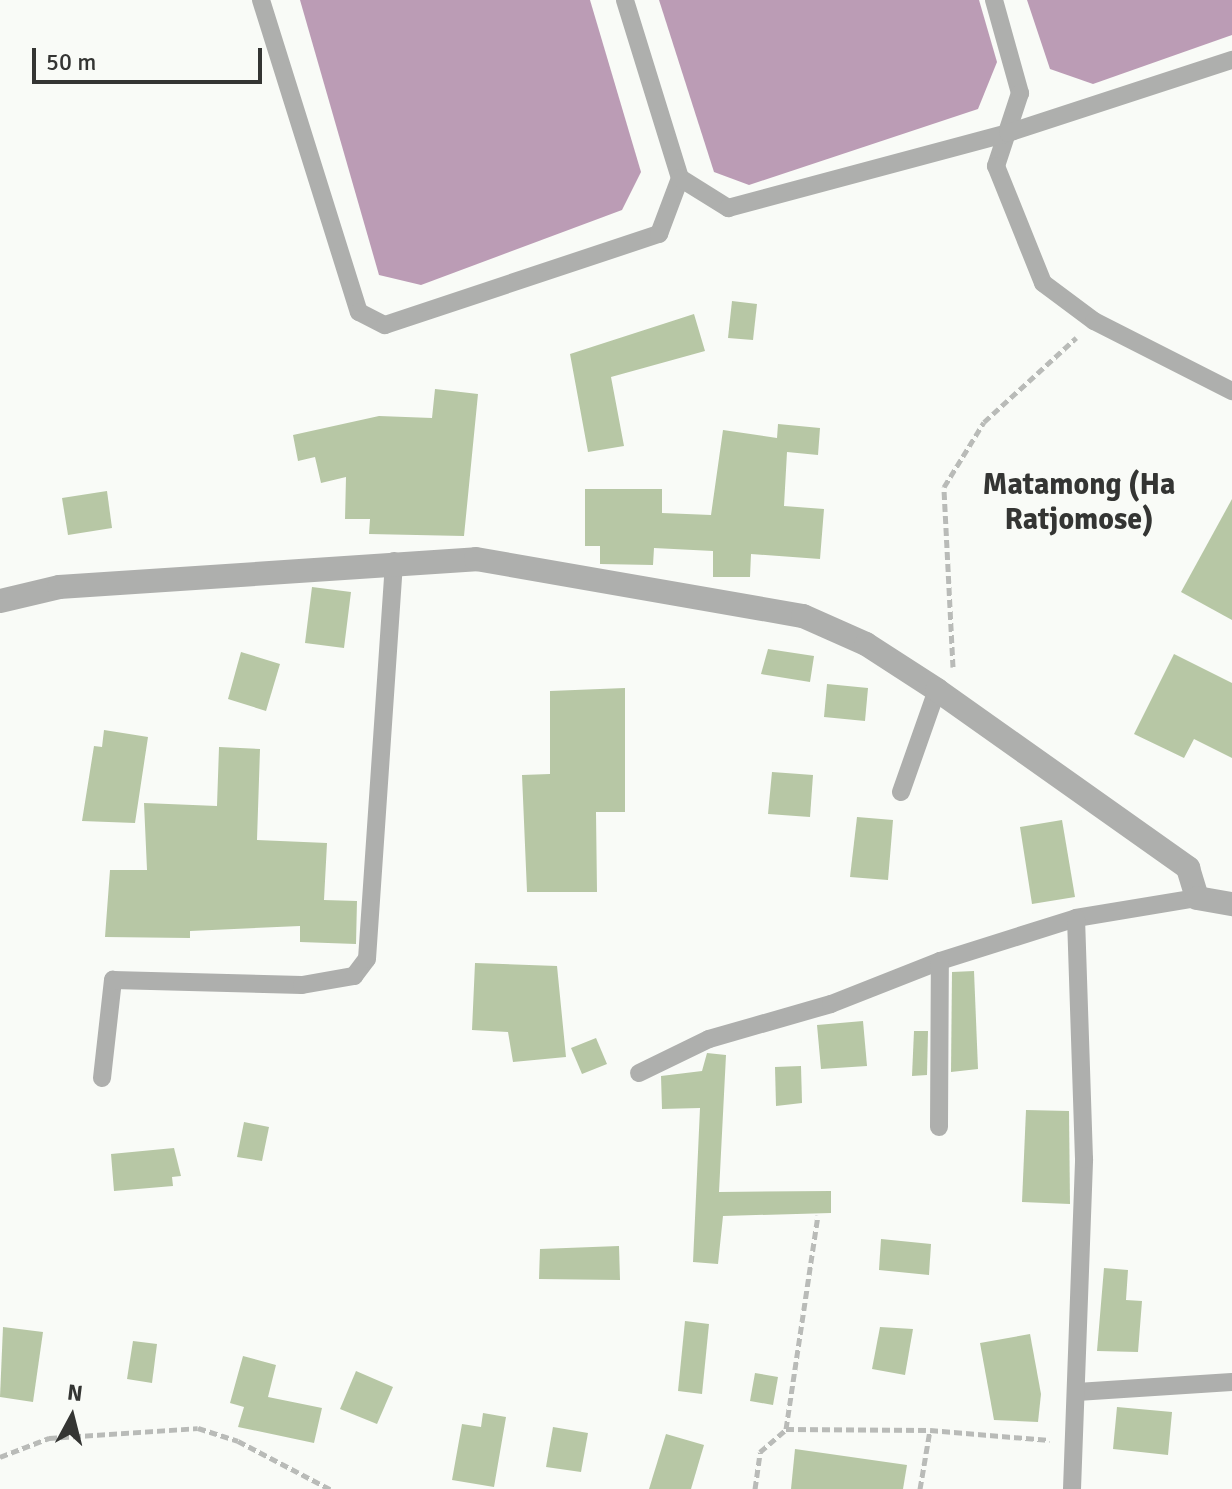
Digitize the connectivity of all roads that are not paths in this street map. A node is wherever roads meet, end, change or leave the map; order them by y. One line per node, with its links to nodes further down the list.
1 (261, 0): 6 (lane)
2 (625, 0): 6 (lane)
3 (994, 0): 5 (lane)
4 (1232, 60): 5 (lane)
5 (1008, 133): 6 (lane); 7 (lane)
6 (680, 178)
7 (1232, 391)
8 (394, 561): 9 (street); 10 (street); 17 (lane)
9 (0, 601)
10 (946, 697): 11 (lane); 12 (street)
11 (901, 792)
12 (1197, 898): 13 (street); 14 (lane)
13 (1232, 904)
14 (1076, 918): 15 (lane); 20 (lane)
15 (940, 961): 16 (lane); 18 (lane)
16 (639, 1073)
17 (102, 1078)
18 (939, 1127)
19 (1232, 1382): 20 (lane)
20 (1077, 1392): 21 (lane)
21 (1072, 1489)

